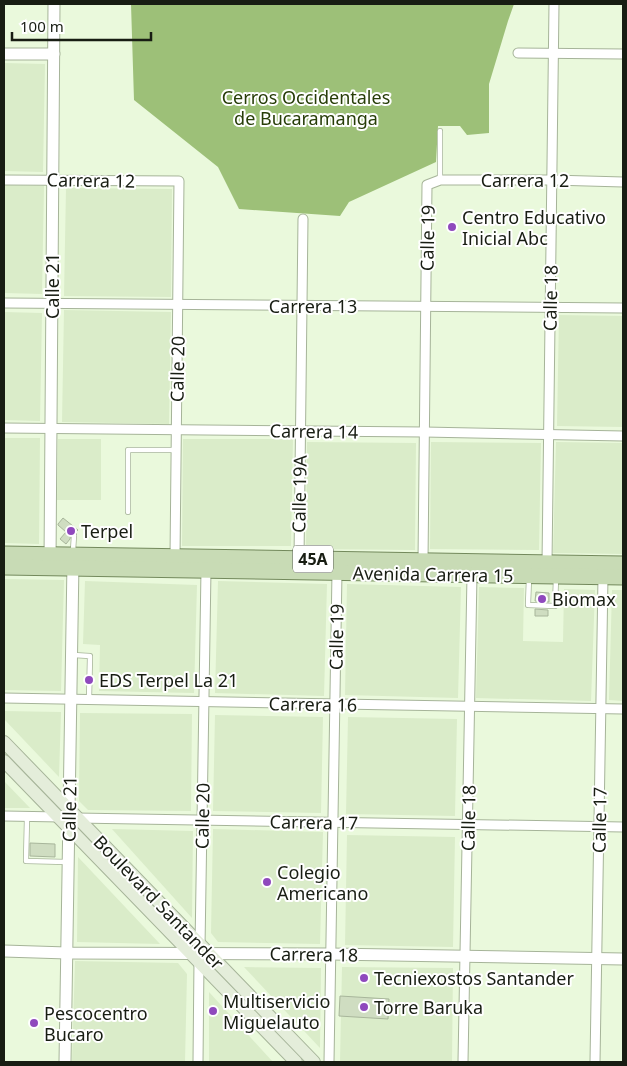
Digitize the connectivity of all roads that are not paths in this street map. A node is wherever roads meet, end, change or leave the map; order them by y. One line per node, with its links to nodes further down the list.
1 (54, 4): 6 (street, Calle 21)
2 (554, 4): 4 (street, Calle 18)
3 (518, 53): 4 (street)
4 (554, 53): 7 (street); 12 (street, Calle 18)
5 (4, 54): 6 (street)
6 (54, 54): 10 (street, Calle 21)
7 (623, 54)
8 (440, 131): 11 (lane, Calle 19)
9 (4, 180): 10 (street, Carrera 12)
10 (53, 180): 13 (street, Carrera 12); 18 (street, Calle 21)
11 (440, 180): 12 (street, Carrera 12); 15 (street, Carrera 12)
12 (552, 180): 14 (street, Carrera 12); 22 (street, Calle 18)
13 (179, 181): 19 (street, Calle 20)
14 (623, 182)
15 (427, 185): 21 (street, Calle 19)
16 (303, 219): 20 (street, Calle 19A)
17 (4, 303): 18 (street, Carrera 13)
18 (52, 303): 19 (street, Carrera 13); 25 (street, Calle 21)
19 (178, 304): 20 (street, Carrera 13); 26 (street, Calle 20)
20 (302, 306): 21 (street, Carrera 13); 27 (street, Calle 19A)
21 (426, 306): 22 (street, Carrera 13); 28 (street, Calle 19)
22 (550, 308): 23 (street, Carrera 13); 29 (street, Calle 18)
23 (623, 308)
24 (4, 428): 25 (street, Carrera 14)
25 (51, 429): 26 (street, Carrera 14); 37 (street, Calle 21)
26 (176, 430): 27 (street, Carrera 14); 31 (street, Calle 20)
27 (300, 431): 28 (street, Carrera 14); 36 (street, Calle 19A)
28 (424, 432): 29 (street, Carrera 14); 38 (street, Calle 19)
29 (549, 434): 30 (street, Carrera 14); 40 (street, Calle 18)
30 (623, 436)
31 (176, 450): 32 (lane); 35 (street, Calle 20)
32 (128, 512)
33 (74, 535): 39 (lane)
34 (4, 554): 37 (main road, Avenida Carrera 15 / 45A)
35 (175, 557): 36 (main road, Avenida Carrera 15 / 45A); 39 (main road, Avenida Carrera 15 / 45A)
36 (298, 559): 38 (main road, Avenida Carrera 15 / 45A)
37 (50, 561): 39 (main road, Avenida Carrera 15 / 45A); 42 (main road, Avenida Carrera 15 / 45A)
38 (423, 561): 40 (main road, Avenida Carrera 15 / 45A)
39 (73, 562): 43 (main road, Avenida Carrera 15 / 45A); 50 (street, Calle 21)
40 (547, 563): 41 (main road, Avenida Carrera 15 / 45A)
41 (623, 564)
42 (4, 567)
43 (206, 570): 44 (main road, Avenida Carrera 15 / 45A); 54 (street, Calle 20)
44 (337, 572): 45 (main road, Avenida Carrera 15 / 45A); 55 (street, Calle 19)
45 (472, 575): 46 (main road, Avenida Carrera 15 / 45A); 56 (street, Calle 18)
46 (529, 576): 47 (main road, Avenida Carrera 15 / 45A); 47 (lane)
47 (556, 576): 48 (main road, Avenida Carrera 15 / 45A)
48 (603, 577): 49 (main road, Avenida Carrera 15 / 45A); 57 (street, Calle 17)
49 (623, 577)
50 (72, 655): 52 (street, Calle 21); 53 (lane)
51 (4, 698): 52 (street, Carrera 16)
52 (71, 700): 53 (street, Carrera 16); 63 (street, Calle 21)
53 (90, 700): 54 (street, Carrera 16)
54 (204, 702): 55 (street, Carrera 16); 64 (street, Calle 20)
55 (335, 704): 56 (street, Carrera 16); 65 (street, Calle 19)
56 (470, 707): 57 (street, Carrera 16); 66 (street, Calle 18)
57 (601, 709): 58 (street, Carrera 16); 67 (street, Calle 17)
58 (623, 709)
59 (4, 742): 63 (main road, Boulevard Santander)
60 (4, 761): 63 (main road, Boulevard Santander)
61 (4, 816): 62 (street, Carrera 17)
62 (26, 817): 63 (street, Carrera 17); 69 (lane)
63 (69, 818): 64 (street, Carrera 17); 69 (street, Calle 21); 72 (main road, Boulevard Santander)
64 (202, 820): 65 (street, Carrera 17); 72 (street, Calle 20)
65 (333, 822): 66 (street, Carrera 17); 73 (street, Calle 19)
66 (468, 824): 67 (street, Carrera 17); 74 (street, Calle 18)
67 (599, 827): 68 (street, Carrera 17); 75 (street, Calle 17)
68 (623, 828)
69 (68, 862): 71 (street, Calle 21)
70 (4, 951): 71 (street, Carrera 18)
71 (67, 953): 72 (street, Carrera 18); 77 (street, Calle 21)
72 (200, 953): 73 (street, Carrera 18); 78 (street, Calle 20); 79 (main road, Boulevard Santander); 80 (main road, Boulevard Santander)
73 (331, 954): 74 (street, Carrera 18); 81 (street, Calle 19)
74 (465, 956): 75 (street, Carrera 18); 82 (street, Calle 18)
75 (597, 958): 76 (street, Carrera 18); 83 (street, Calle 17)
76 (623, 959)
77 (65, 1062)
78 (198, 1062)
79 (296, 1062)
80 (314, 1062)
81 (329, 1062)
82 (463, 1062)
83 (595, 1062)

